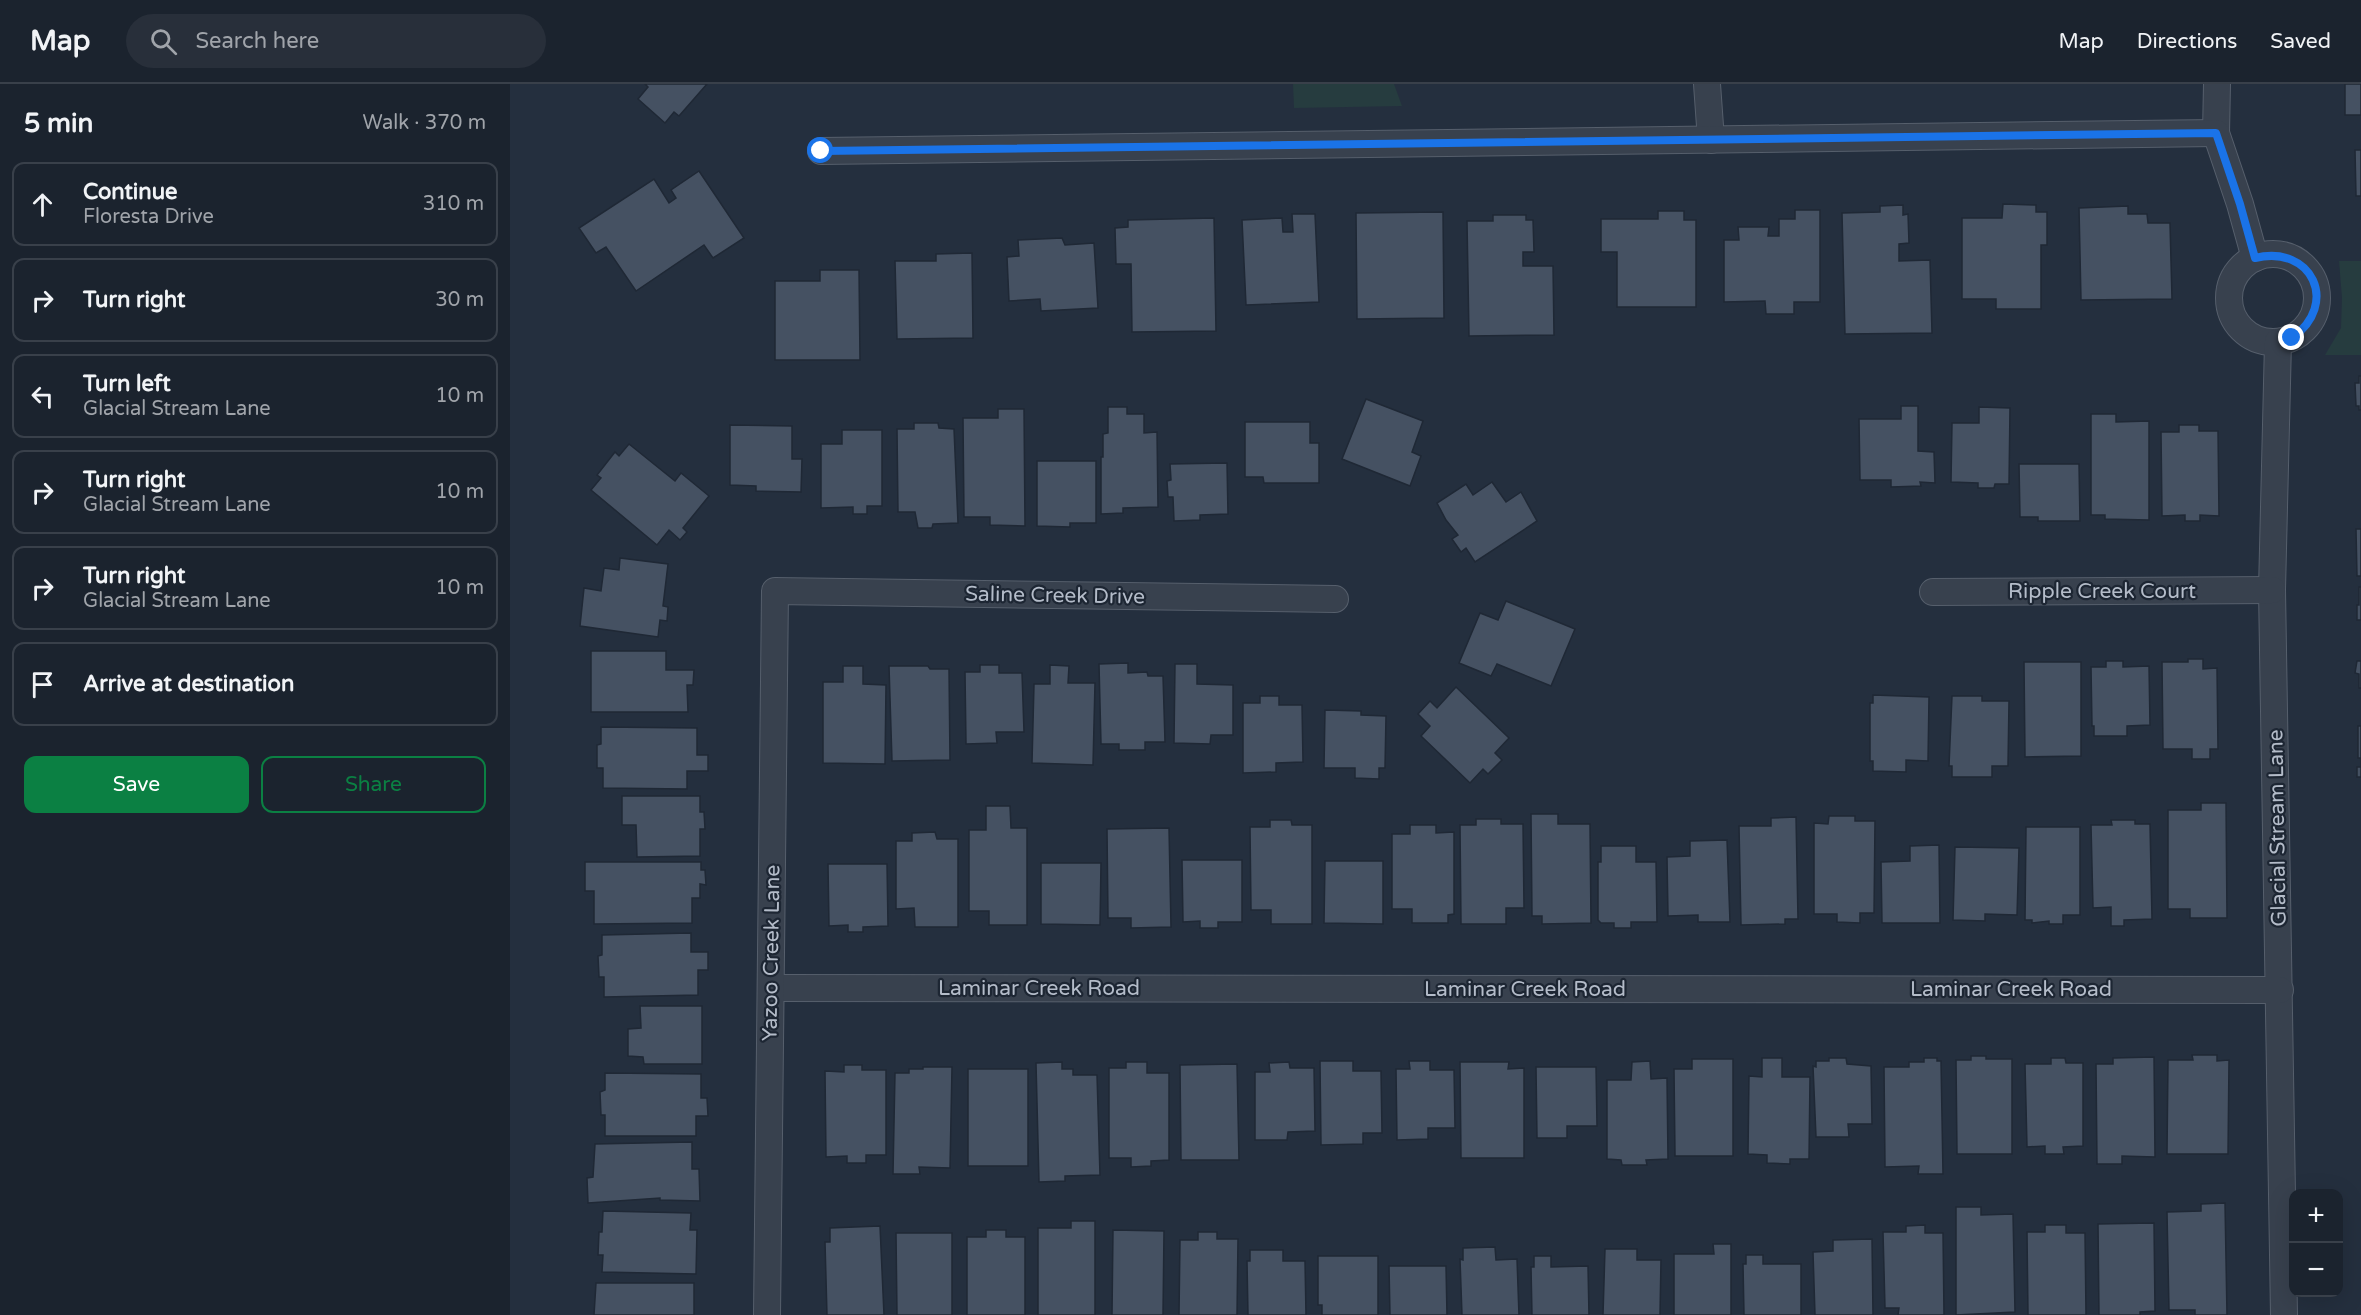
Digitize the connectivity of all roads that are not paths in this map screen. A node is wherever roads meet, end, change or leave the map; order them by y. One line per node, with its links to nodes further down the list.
1 (1707, 84): 4 (street)
2 (2217, 84): 3 (street)
3 (2216, 133): 4 (street); 6 (street)
4 (1712, 140): 5 (street)
5 (821, 151)
6 (2255, 258): 7 (street); 7 (street)
7 (2278, 342): 8 (street, Glacial Stream Lane)
8 (2272, 590): 10 (street, Ripple Creek Court); 13 (street, Glacial Stream Lane)
9 (775, 591): 11 (street, Saline Creek Drive); 12 (street, Yazoo Creek Lane)
10 (1933, 592)
11 (1335, 599)
12 (771, 988): 13 (street, Laminar Creek Road); 14 (street, Yazoo Creek Lane)
13 (2280, 990): 15 (street, Glacial Stream Lane)
14 (767, 1315)
15 (2284, 1315)

